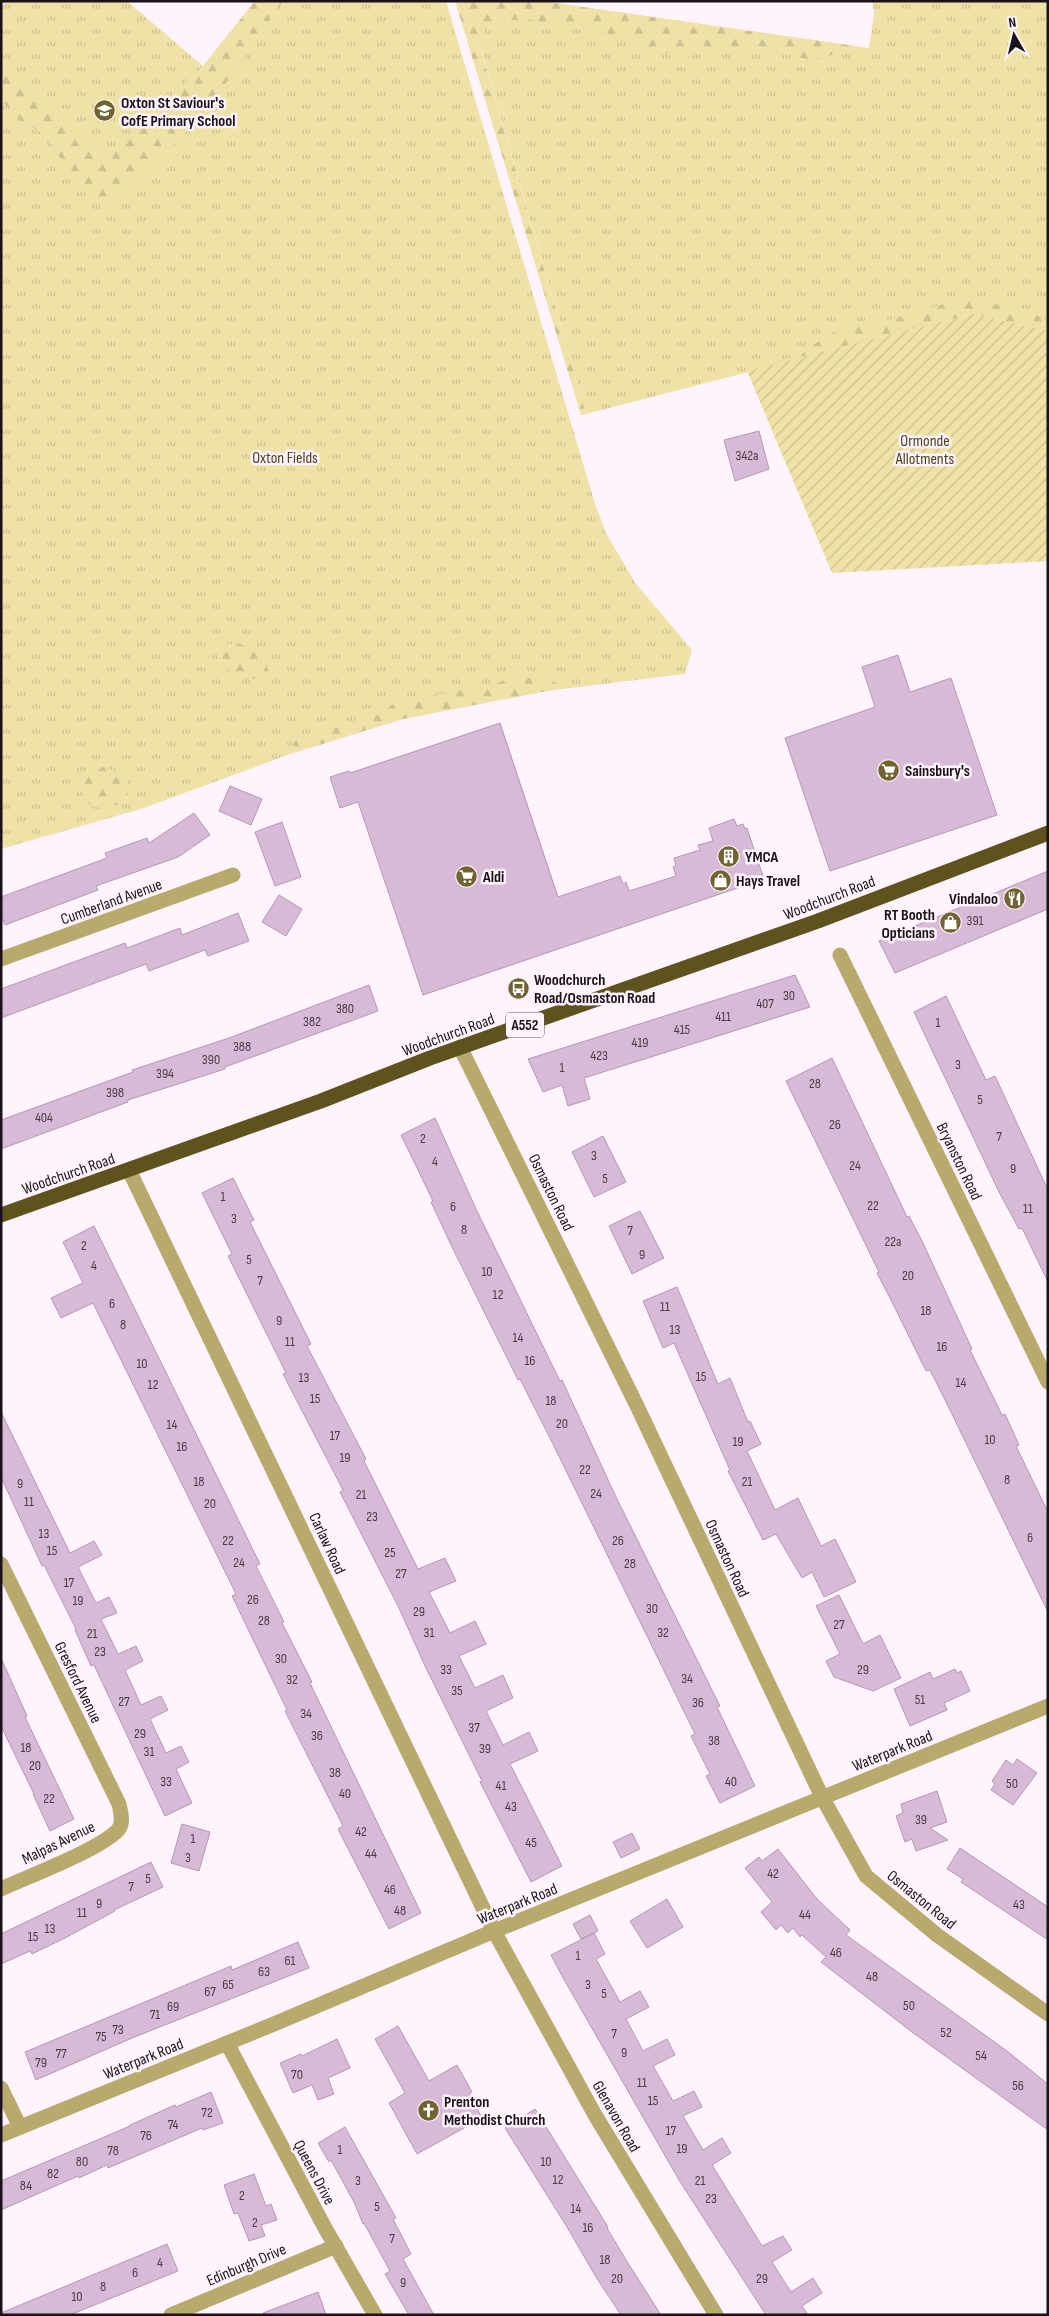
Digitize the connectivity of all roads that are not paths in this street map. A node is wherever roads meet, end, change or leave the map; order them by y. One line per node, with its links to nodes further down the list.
1 (1048, 833): 5 (highway, Woodchurch Road / A552)
2 (233, 875): 4 (street, Cumberland Avenue)
3 (840, 955): 8 (street, Bryanston Road)
4 (1, 959)
5 (460, 1047): 6 (highway, Woodchurch Road / A552); 11 (street, Osmaston Road)
6 (128, 1170): 7 (highway, Woodchurch Road / A552); 14 (street, Carlaw Road)
7 (1, 1215)
8 (1048, 1382)
9 (1, 1564): 12 (street, Gresford Avenue)
10 (1048, 1706): 11 (street, Waterpark Road)
11 (822, 1797): 14 (street, Waterpark Road); 15 (street, Osmaston Road)
12 (122, 1818): 13 (street, Malpas Avenue)
13 (1, 1889)
14 (494, 1931): 16 (street, Waterpark Road); 23 (street, Glenavon Road)
15 (1048, 2014)
16 (227, 2043): 18 (street, Waterpark Road); 20 (street, Queens Drive)
17 (1, 2088): 18 (street)
18 (20, 2127): 19 (street, Waterpark Road)
19 (1, 2135)
20 (336, 2246): 21 (street, Edinburgh Drive); 22 (street, Queens Drive)
21 (171, 2315)
22 (375, 2315)
23 (716, 2315)

